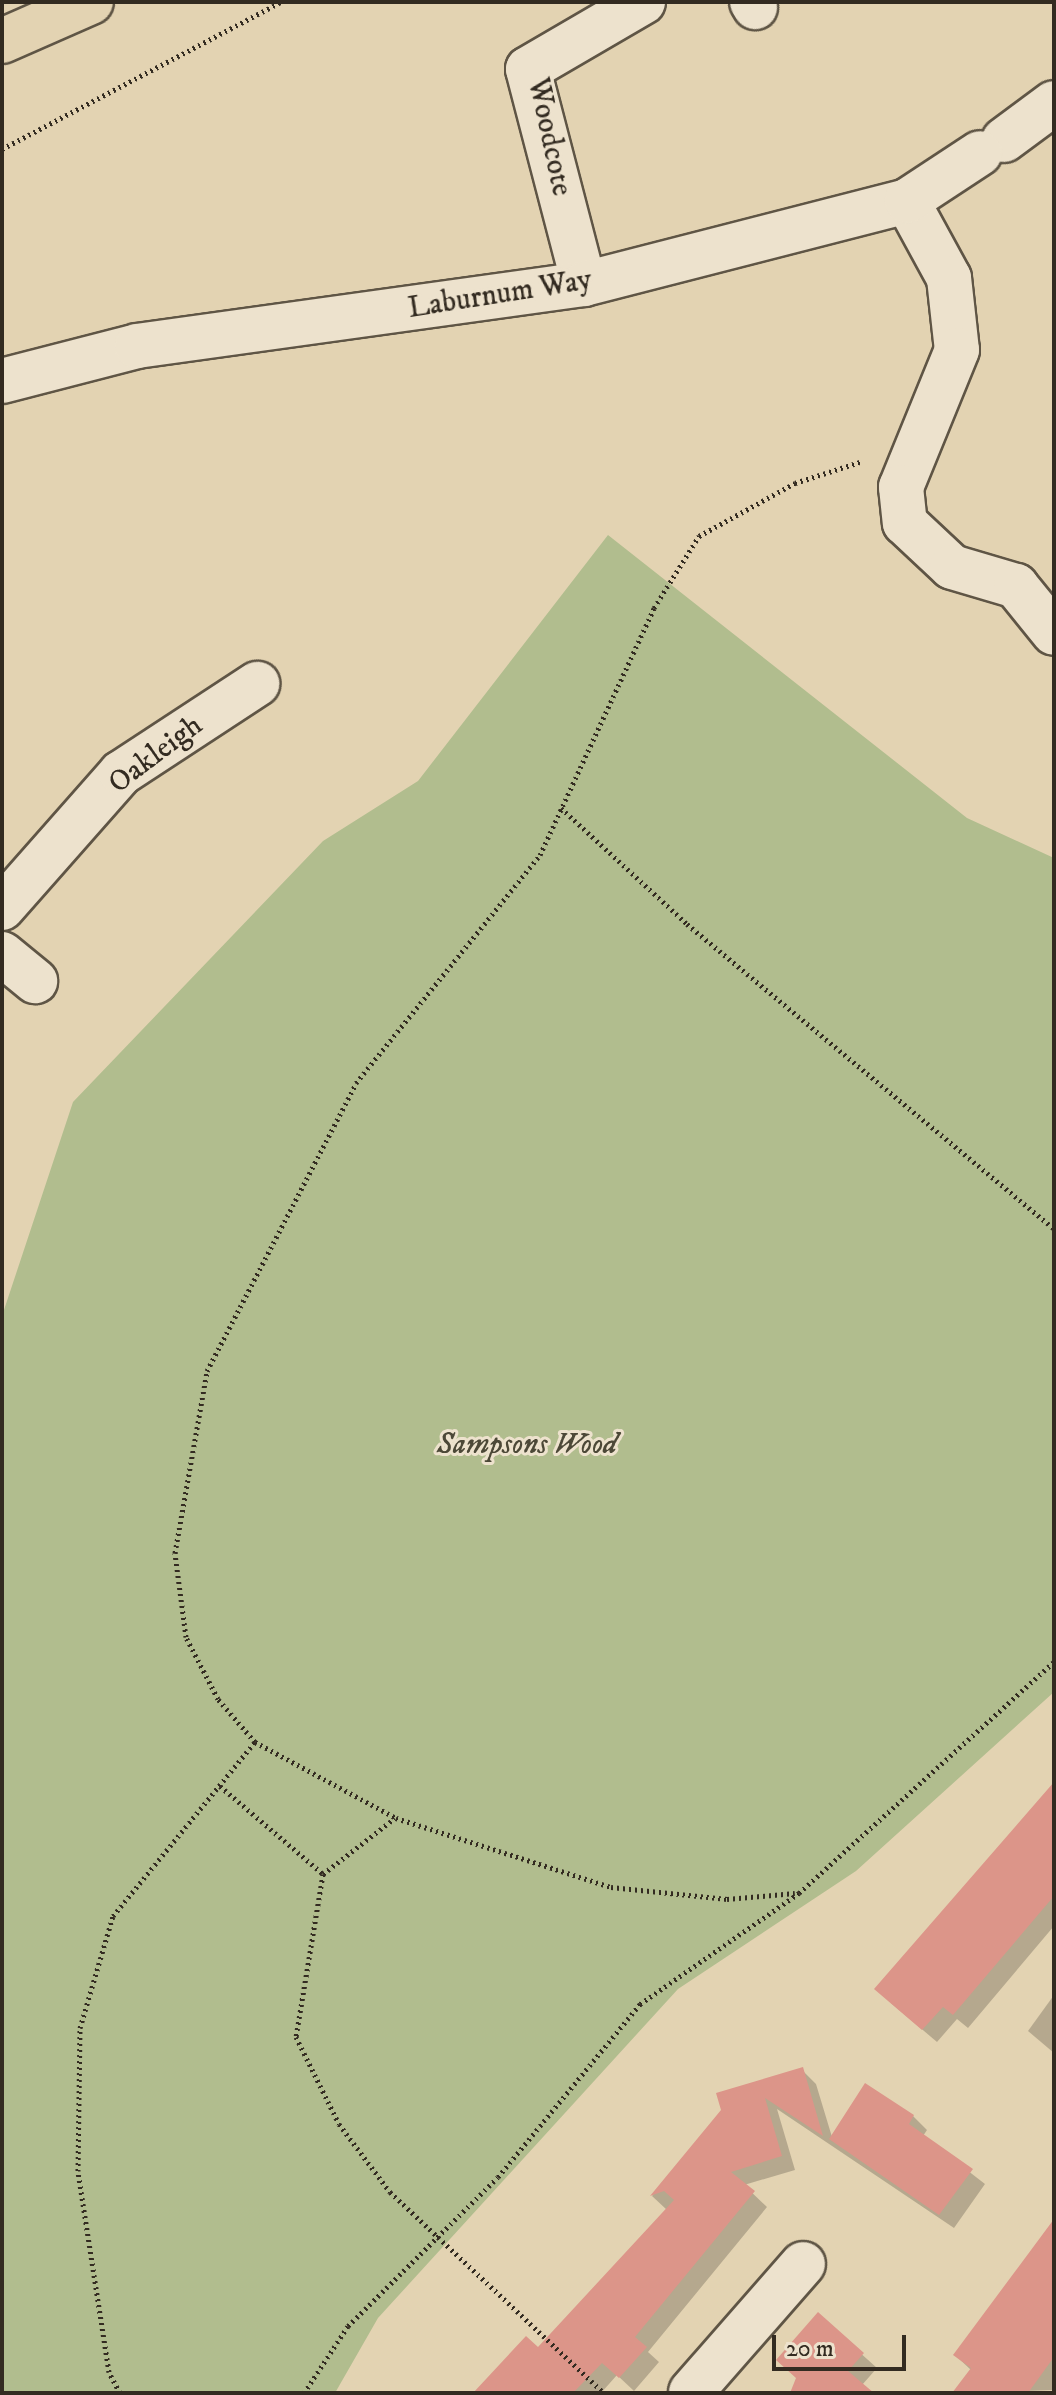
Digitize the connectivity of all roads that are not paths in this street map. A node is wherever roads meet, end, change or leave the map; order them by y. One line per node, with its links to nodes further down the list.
1 (91, 2): 3 (main road)
2 (643, 2): 6 (street, Woodcote)
3 (2, 41)
4 (1054, 103): 5 (street, Laburnum Way)
5 (907, 201): 6 (street, Laburnum Way); 8 (street)
6 (584, 284): 7 (street, Laburnum Way)
7 (2, 381)
8 (1054, 633)
9 (257, 684): 10 (street, Oakleigh)
10 (2, 908)
11 (803, 2264): 12 (street)
12 (691, 2393)

